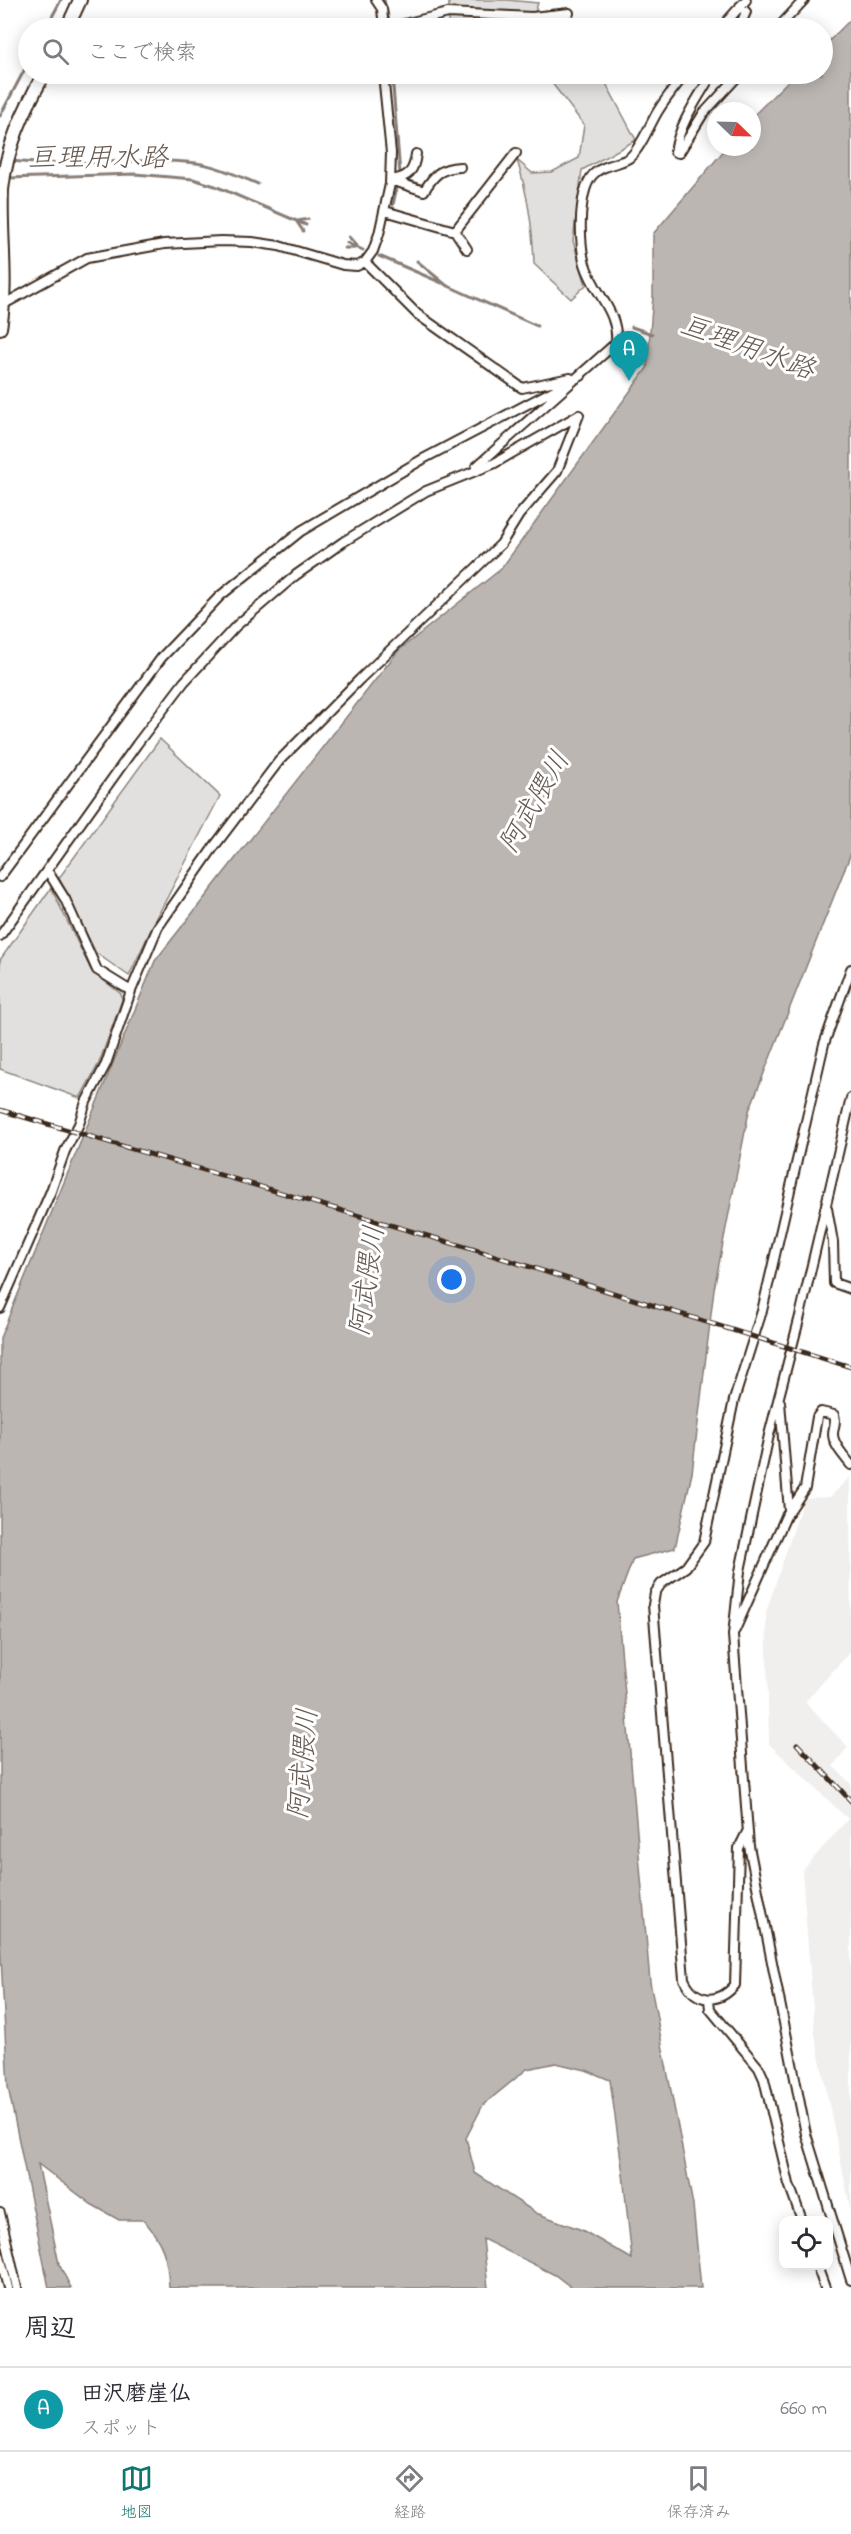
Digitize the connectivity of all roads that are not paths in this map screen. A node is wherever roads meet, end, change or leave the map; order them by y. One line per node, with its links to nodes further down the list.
1 (80, 0): 6 (main road)
2 (376, 0): 7 (street)
3 (804, 0): 11 (street)
4 (743, 3): 9 (street); 10 (street)
5 (569, 13): 8 (street)
6 (72, 18)
7 (383, 18)
8 (427, 18)
9 (730, 18)
10 (743, 18)
11 (787, 18)
12 (39, 84): 25 (main road)
13 (383, 84): 20 (street)
14 (678, 84): 27 (street)
15 (706, 84): 16 (street)
16 (731, 84)
17 (516, 153): 22 (street)
18 (416, 154): 20 (street)
19 (460, 167): 20 (street)
20 (391, 180): 21 (street)
21 (385, 210): 22 (street); 24 (street)
22 (454, 231): 23 (street)
23 (467, 249)
24 (366, 262): 25 (street); 27 (street)
25 (4, 304): 26 (main road)
26 (0, 327)
27 (581, 376): 28 (street); 30 (street)
28 (471, 472): 29 (street); 33 (street)
29 (46, 870): 31 (street); 33 (street)
30 (0, 877)
31 (0, 936)
32 (851, 969): 43 (street)
33 (131, 991): 37 (street)
34 (851, 1098): 35 (street)
35 (826, 1203): 36 (street); 38 (street)
36 (851, 1289)
37 (0, 1308)
38 (779, 1395): 40 (street); 41 (street)
39 (851, 1465): 40 (street)
40 (789, 1511): 41 (street)
41 (733, 1635): 42 (street)
42 (747, 1832): 43 (street); 48 (street)
43 (709, 2000): 45 (street)
44 (0, 2213): 50 (street)
45 (801, 2216)
46 (0, 2256): 49 (street)
47 (819, 2270): 51 (street)
48 (851, 2280)
49 (8, 2288)
50 (17, 2288)
51 (825, 2288)

